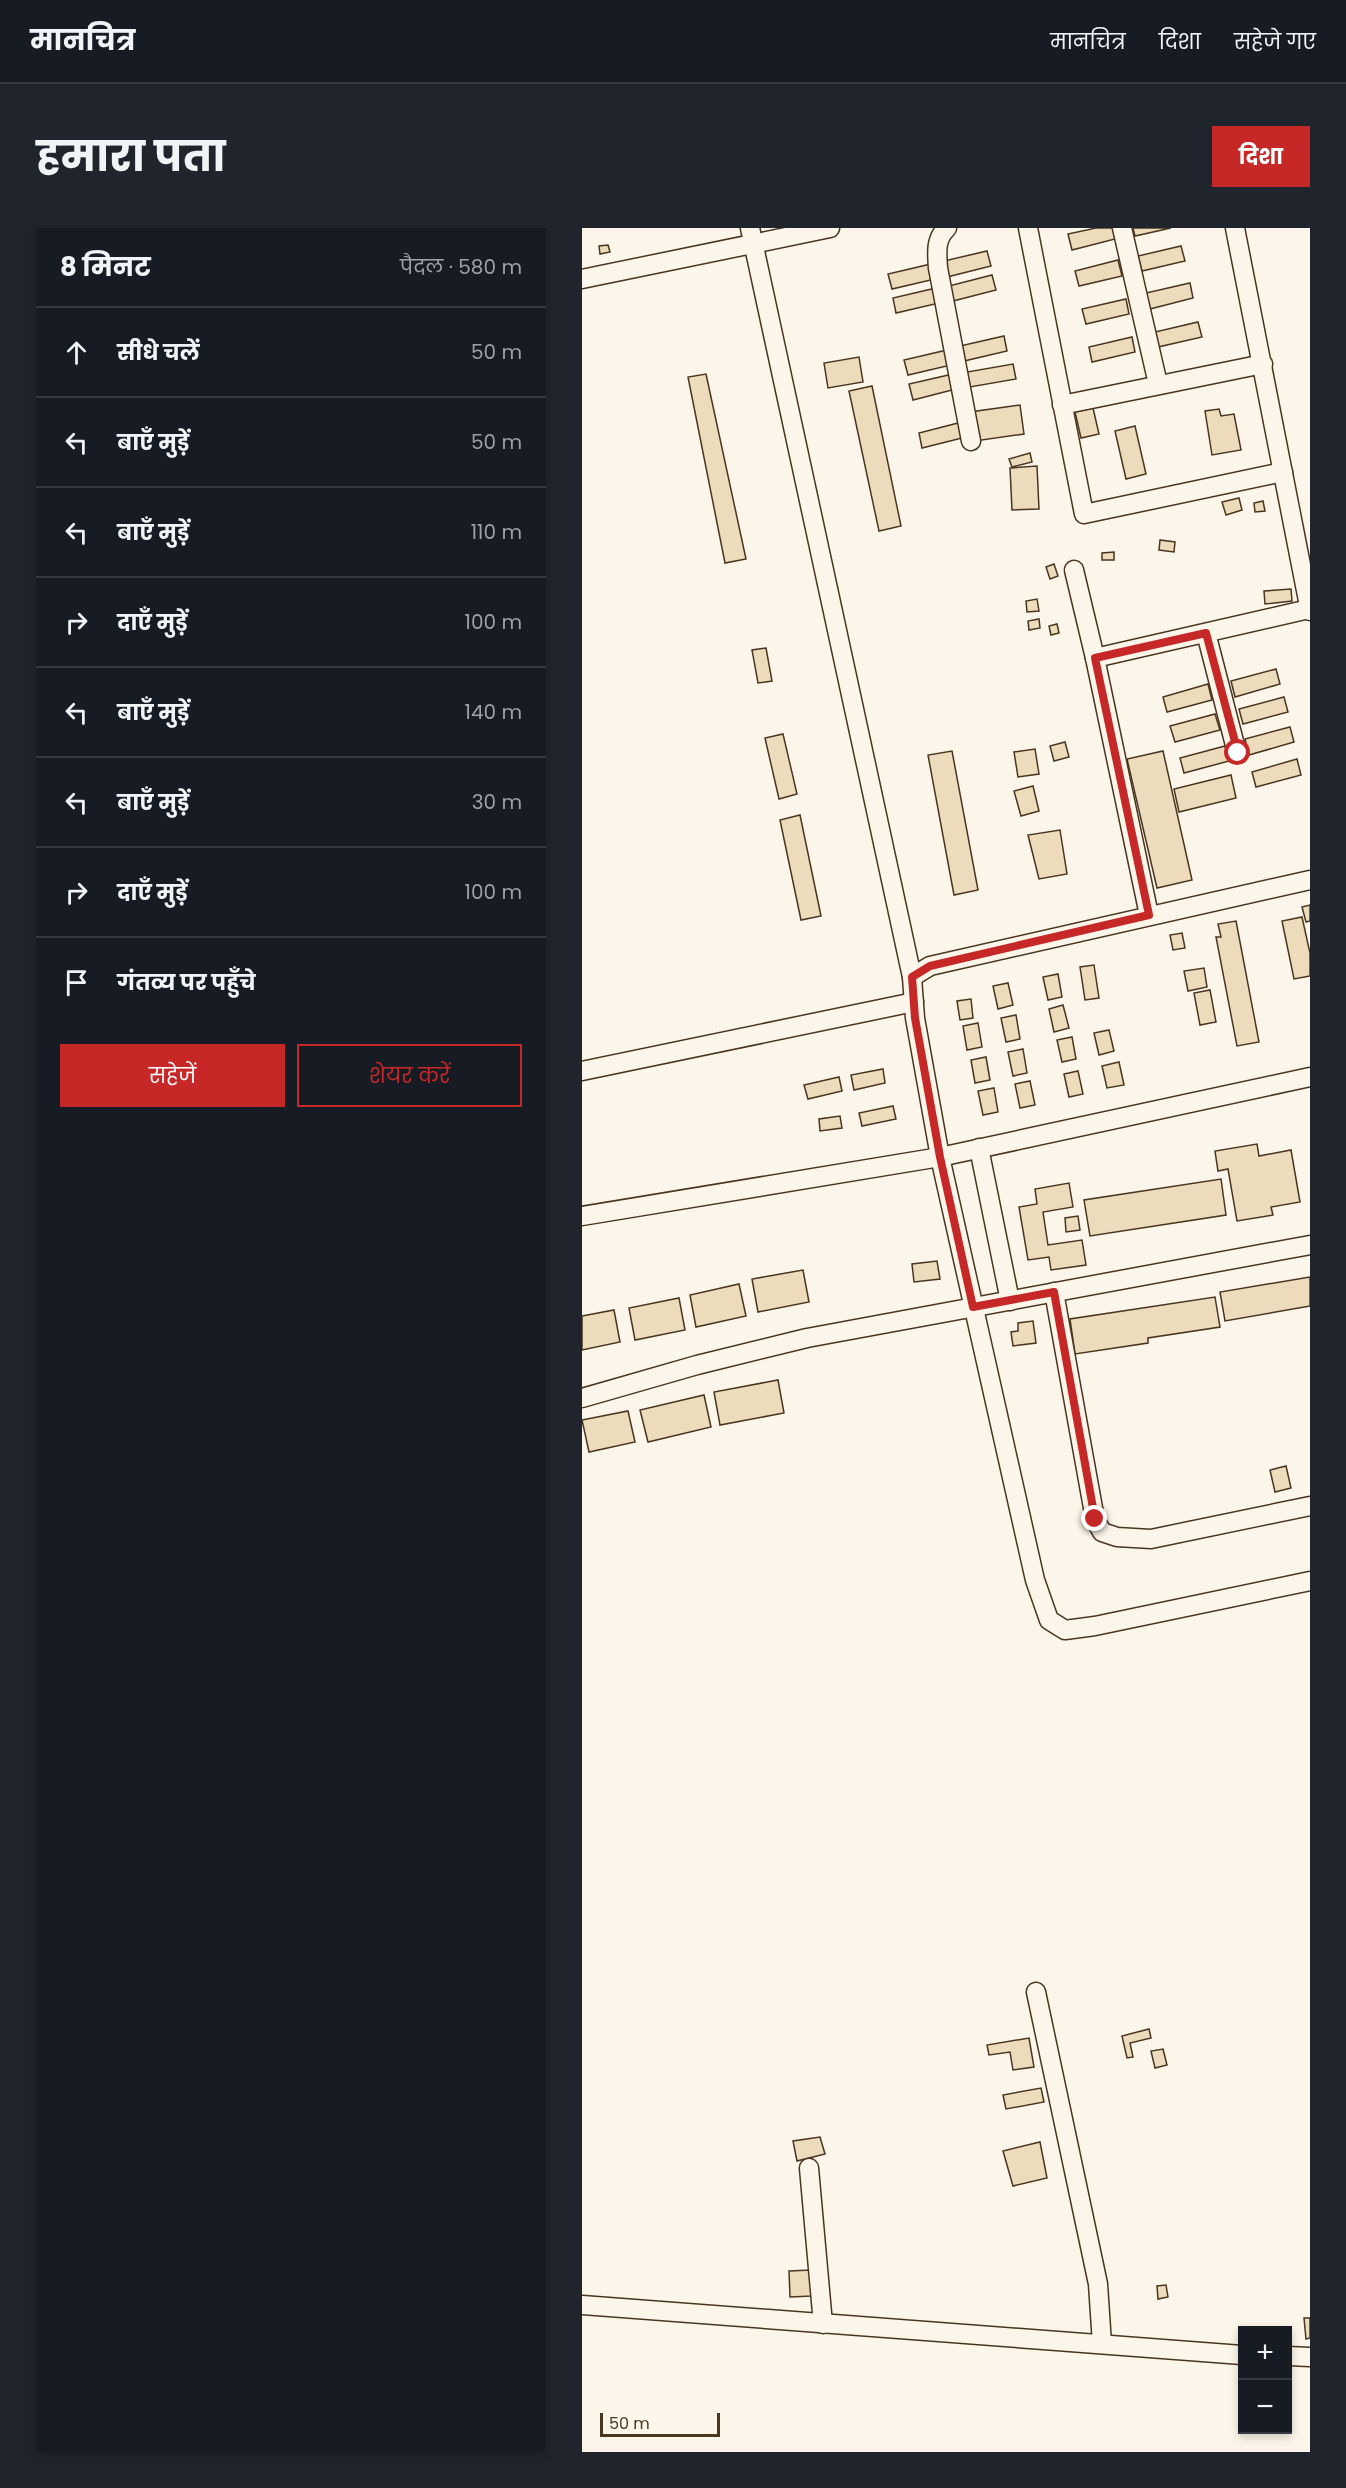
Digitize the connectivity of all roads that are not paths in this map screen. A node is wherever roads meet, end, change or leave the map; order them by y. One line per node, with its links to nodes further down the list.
1 (830, 228): 6 (street)
2 (947, 228): 11 (street)
3 (1028, 228): 10 (street)
4 (1122, 228): 9 (street)
5 (1235, 228): 8 (street)
6 (751, 236): 7 (street); 20 (street)
7 (582, 279)
8 (1263, 364): 9 (street); 12 (street)
9 (1158, 384): 10 (street)
10 (1062, 405): 12 (street)
11 (971, 441)
12 (1283, 471): 14 (street)
13 (1074, 570): 16 (street)
14 (1310, 610): 15 (street)
15 (1206, 633): 16 (street); 17 (street)
16 (1095, 658): 19 (street)
17 (1238, 753)
18 (1310, 880): 19 (street)
19 (1149, 915): 20 (street)
20 (912, 977): 21 (street)
21 (914, 1002): 22 (street); 25 (street)
22 (582, 1071)
23 (1310, 1077): 24 (street)
24 (979, 1148): 25 (street); 29 (street)
25 (940, 1157): 26 (street); 30 (street)
26 (582, 1216)
27 (1310, 1245): 28 (street)
28 (1054, 1292): 29 (street); 32 (street)
29 (1010, 1301): 30 (street)
30 (973, 1307): 31 (street); 33 (street)
31 (582, 1398)
32 (1310, 1506)
33 (1310, 1581)
34 (1036, 1992): 38 (street)
35 (808, 2168): 37 (street)
36 (582, 2305): 37 (street)
37 (823, 2324): 38 (street)
38 (1102, 2344): 39 (street)
39 (1238, 2355)
40 (1292, 2356): 41 (street)
41 (1310, 2357)

